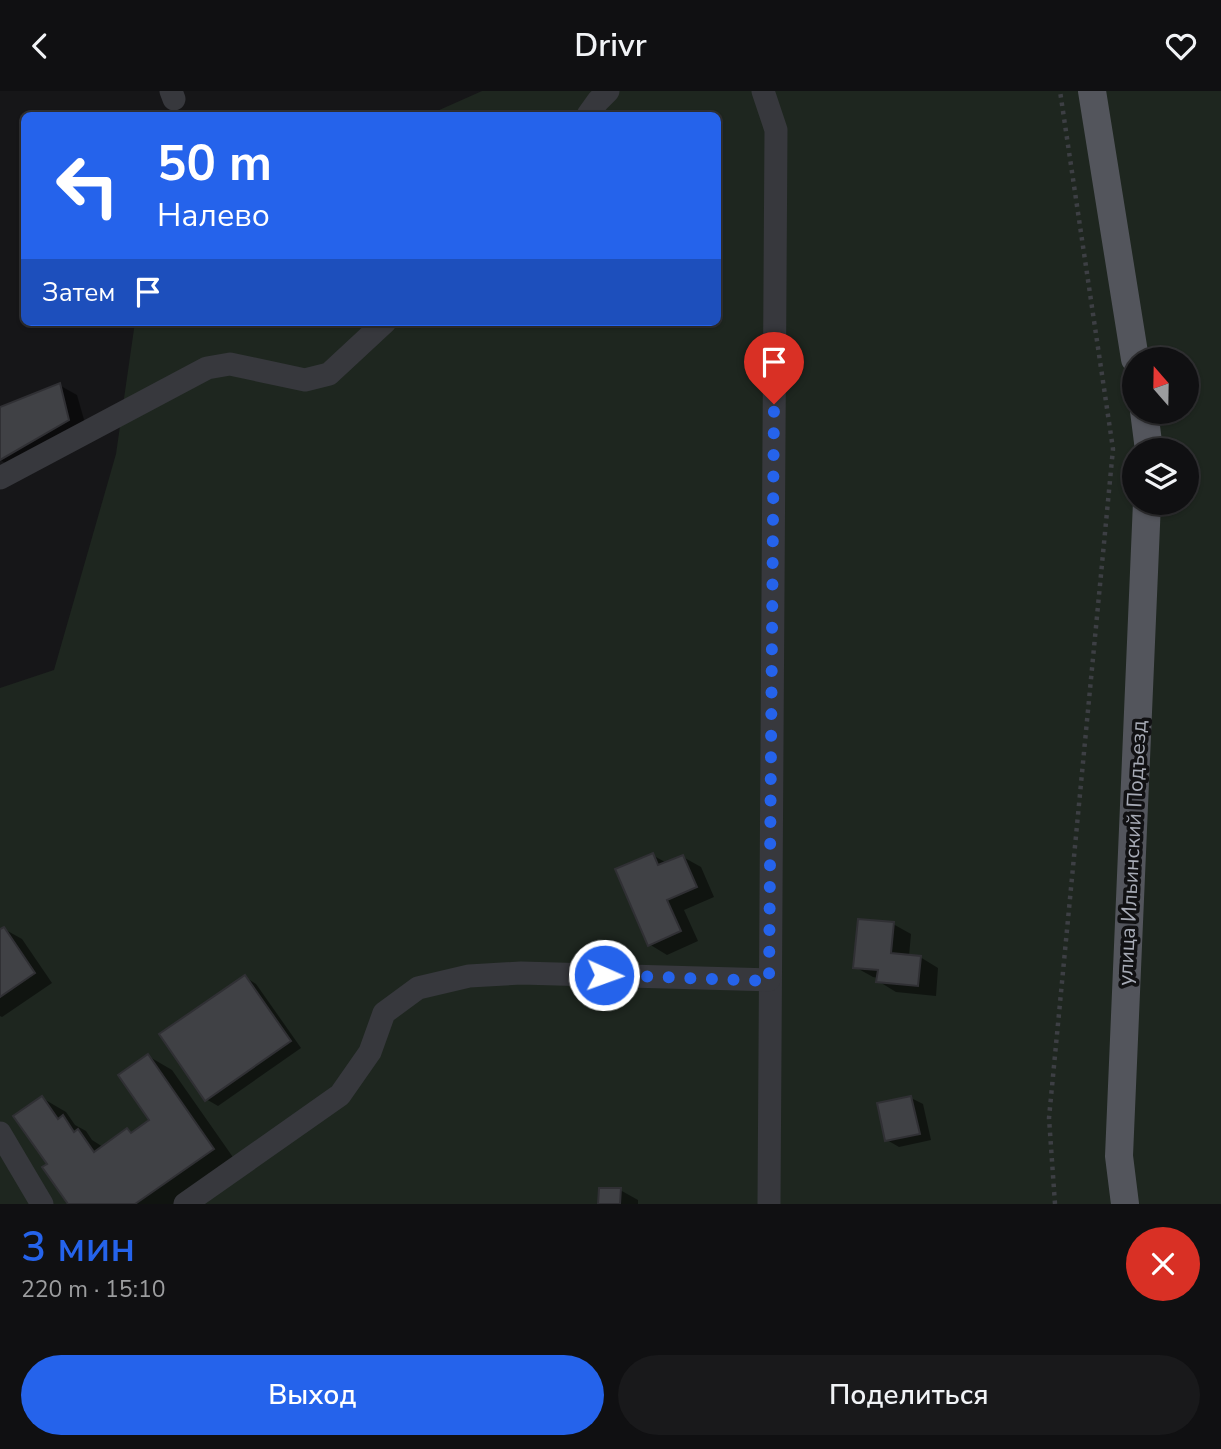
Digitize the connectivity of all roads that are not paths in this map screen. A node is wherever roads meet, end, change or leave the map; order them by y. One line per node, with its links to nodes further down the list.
1 (608, 91): 4 (street)
2 (763, 91): 9 (street)
3 (1092, 91): 6 (main road)
4 (590, 112)
5 (381, 326): 7 (street)
6 (1134, 347)
7 (0, 478)
8 (1146, 515): 14 (main road, улица Ильинский Подъезд)
9 (769, 981): 12 (street); 13 (street)
10 (0, 1133): 11 (street)
11 (42, 1204)
12 (185, 1204)
13 (769, 1204)
14 (1125, 1204)

